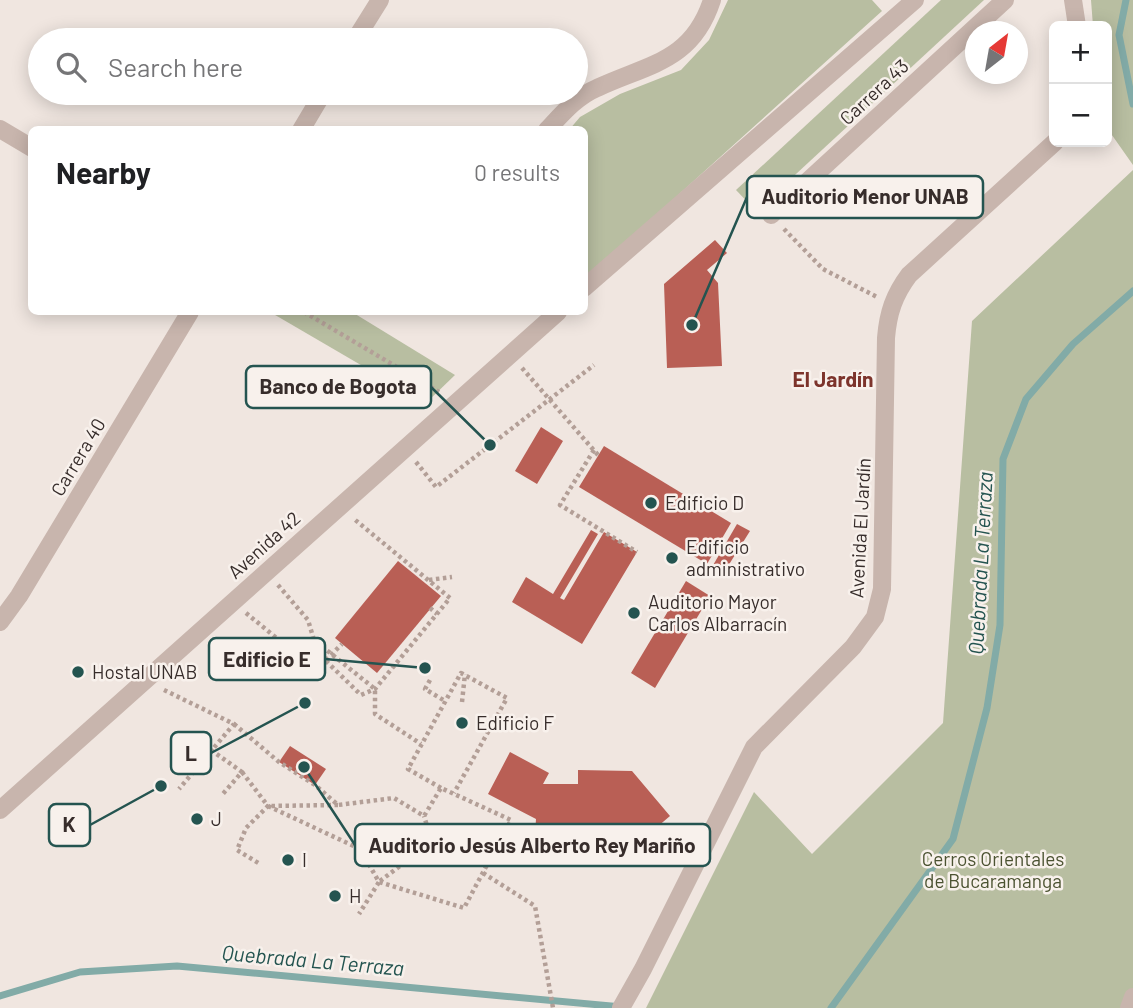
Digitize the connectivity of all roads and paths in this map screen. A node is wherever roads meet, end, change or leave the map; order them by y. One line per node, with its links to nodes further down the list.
1 (380, 0): 7 (street)
2 (712, 0): 8 (street)
3 (915, 0): 17 (street)
4 (1005, 0): 16 (street, Carrera 43)
5 (1073, 0): 6 (street)
6 (1075, 21)
7 (362, 28)
8 (588, 93)
9 (316, 105): 11 (street)
10 (570, 105): 12 (street)
11 (303, 126)
12 (551, 126)
13 (0, 129): 14 (street)
14 (28, 146)
15 (1050, 147): 18 (street, Avenida El Jardín)
16 (771, 215): 18 (path)
17 (588, 285)
18 (891, 304): 66 (street, Avenida El Jardín)
19 (188, 315): 37 (street, Carrera 40)
20 (309, 315): 25 (path)
21 (554, 315): 22 (street, Avenida 42)
22 (509, 354): 24 (path); 25 (street, Avenida 42)
23 (594, 365): 24 (path)
24 (549, 400): 26 (path); 27 (path)
25 (456, 402): 26 (street, Avenida 42)
26 (405, 447): 29 (street, Avenida 42)
27 (594, 450): 28 (path); 30 (path)
28 (598, 455)
29 (338, 507): 31 (street, Avenida 42); 33 (path)
30 (637, 552)
31 (266, 571): 34 (street, Avenida 42); 40 (path)
32 (452, 577): 33 (path)
33 (428, 580): 36 (path)
34 (232, 602): 38 (path); 42 (street, Avenida 42)
35 (430, 608): 36 (path)
36 (437, 614): 44 (path)
37 (0, 622)
38 (279, 640)
39 (342, 644): 40 (path)
40 (333, 654): 44 (path); 44 (path)
41 (465, 674): 45 (path); 46 (path); 53 (path)
42 (144, 680): 47 (path); 57 (street, Avenida 42)
43 (430, 680): 45 (path)
44 (375, 690): 48 (path)
45 (445, 701): 48 (path)
46 (462, 702)
47 (234, 724): 49 (path); 55 (path)
48 (421, 744): 51 (path)
49 (211, 750): 50 (path); 52 (path)
50 (242, 772): 54 (path); 56 (path)
51 (441, 788): 53 (path); 58 (path)
52 (179, 789)
53 (454, 793): 62 (path)
54 (221, 796)
55 (338, 805): 56 (path); 58 (path)
56 (268, 806): 61 (path); 63 (path)
57 (0, 810)
58 (424, 816): 59 (path)
59 (432, 842): 60 (path); 63 (path)
60 (447, 850)
61 (260, 864)
62 (483, 873): 63 (path); 67 (path)
63 (379, 882): 64 (path)
64 (359, 914)
65 (1133, 998): 68 (street)
66 (625, 1001)
67 (553, 1008)
68 (1129, 1008)

